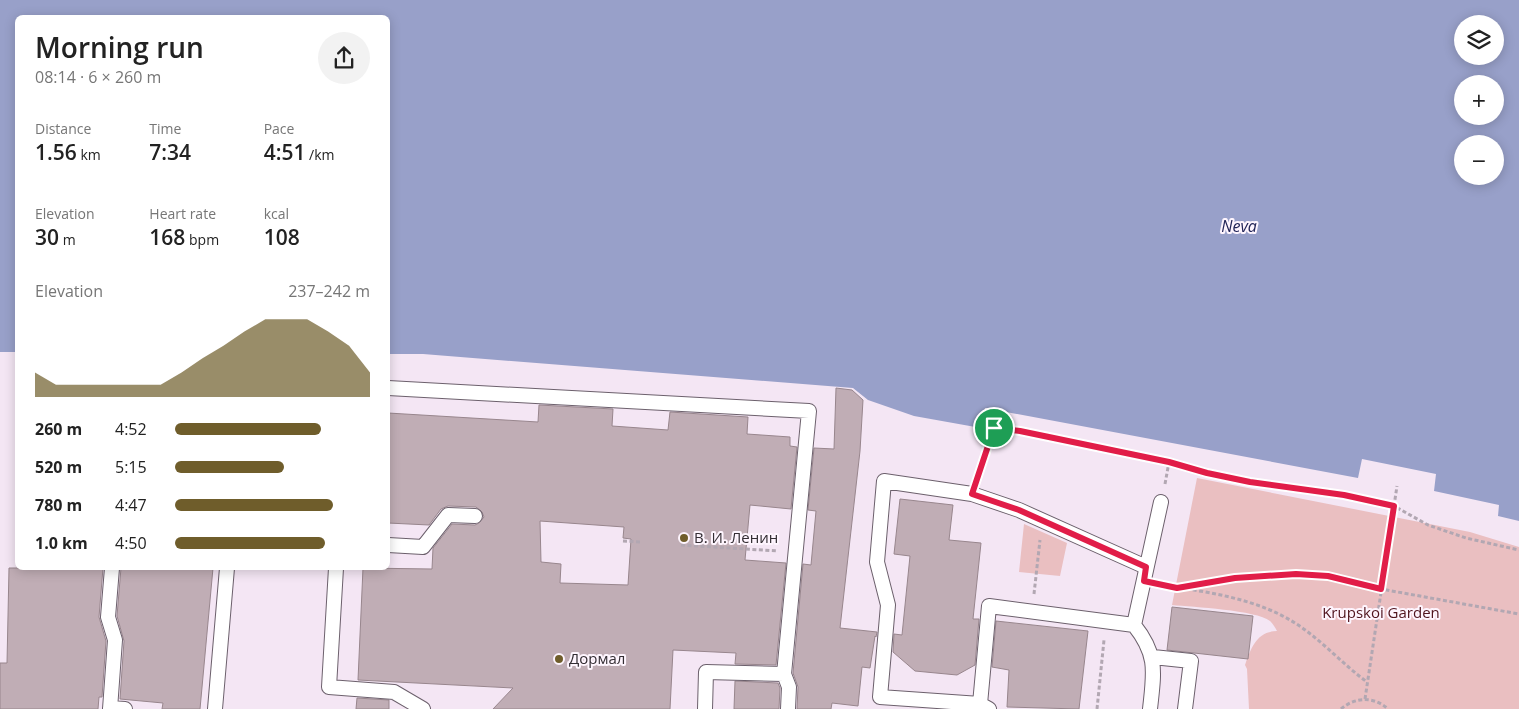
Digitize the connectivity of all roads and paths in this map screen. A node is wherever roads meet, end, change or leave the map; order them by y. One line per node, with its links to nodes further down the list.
1 (390, 388): 13 (lane)
2 (1397, 486): 5 (path)
3 (972, 494): 5 (path); 7 (lane); 28 (lane)
4 (1161, 502): 18 (lane)
5 (1394, 506): 12 (path); 20 (path)
6 (475, 516): 10 (lane)
7 (1042, 521): 14 (path); 18 (lane)
8 (623, 541): 9 (path)
9 (642, 542)
10 (390, 545)
11 (681, 545): 13 (path)
12 (1519, 550)
13 (796, 552): 25 (lane)
14 (1037, 569)
15 (112, 570): 29 (lane)
16 (227, 570): 31 (lane)
17 (336, 570): 32 (lane)
18 (1145, 574): 19 (path); 23 (lane)
19 (1177, 588): 20 (path); 26 (path)
20 (1381, 589): 21 (path); 26 (path)
21 (1519, 614)
22 (1106, 622): 23 (lane); 28 (lane); 35 (path)
23 (1134, 625): 24 (lane)
24 (1153, 657): 36 (lane); 37 (lane)
25 (784, 674): 33 (lane); 34 (lane)
26 (1368, 682): 27 (path)
27 (1365, 699): 38 (path); 39 (path)
28 (985, 706)
29 (110, 708): 30 (lane)
30 (125, 709)
31 (215, 709)
32 (423, 709)
33 (704, 709)
34 (788, 709)
35 (1097, 709)
36 (1150, 709)
37 (1185, 709)
38 (1341, 709)
39 (1388, 709)

